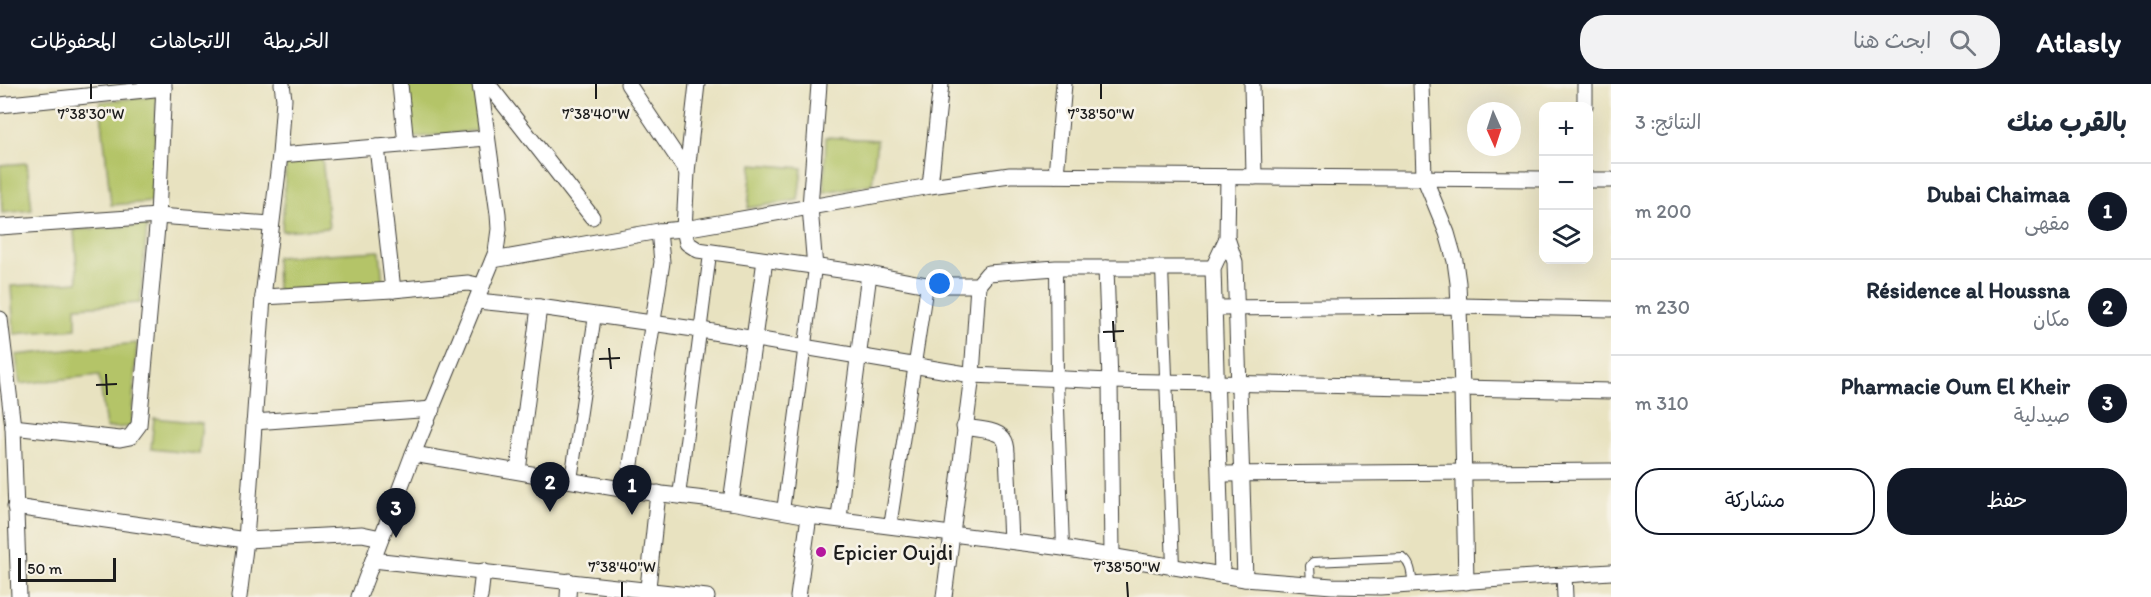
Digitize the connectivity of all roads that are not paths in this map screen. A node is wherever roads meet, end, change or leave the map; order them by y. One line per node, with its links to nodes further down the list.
1 (282, 84): 19 (street)
2 (400, 84): 17 (street)
3 (480, 84): 16 (street)
4 (488, 84): 31 (street)
5 (628, 84): 20 (street)
6 (697, 84): 20 (street)
7 (819, 84): 29 (street)
8 (941, 84): 28 (street)
9 (1064, 84): 21 (street)
10 (1252, 84): 22 (street)
11 (1421, 84): 23 (street)
12 (1585, 84): 14 (street)
13 (164, 86): 15 (street); 30 (street)
14 (1585, 102)
15 (0, 105)
16 (487, 138): 17 (street); 38 (street)
17 (406, 145): 18 (street)
18 (377, 147): 19 (street); 49 (street)
19 (280, 155): 32 (street)
20 (687, 172): 34 (street)
21 (1056, 175): 24 (street); 28 (street)
22 (1254, 177): 23 (street); 24 (street)
23 (1424, 177): 25 (street); 52 (street)
24 (1228, 178): 36 (street)
25 (1539, 179)
26 (1593, 180): 27 (street)
27 (1611, 180)
28 (930, 186): 29 (street)
29 (810, 207): 34 (street); 40 (street)
30 (158, 216): 32 (street); 33 (street); 75 (street)
31 (592, 216)
32 (271, 224): 50 (street)
33 (0, 227)
34 (684, 229): 35 (street); 37 (street)
35 (659, 231): 38 (street); 59 (street)
36 (1227, 238): 44 (street); 54 (street)
37 (710, 254): 39 (street); 60 (street)
38 (493, 260): 48 (street)
39 (765, 260): 40 (street); 61 (street)
40 (815, 268): 45 (street); 62 (street)
41 (1056, 268): 42 (street); 47 (street); 66 (street)
42 (1106, 268): 43 (street); 67 (street)
43 (1162, 268): 44 (street); 68 (street)
44 (1213, 268): 55 (street)
45 (870, 274): 46 (street); 63 (street)
46 (927, 285): 47 (street); 64 (street)
47 (978, 285): 65 (street)
48 (482, 286): 49 (street); 51 (street)
49 (393, 290): 50 (street)
50 (263, 297): 74 (street)
51 (477, 301): 53 (street); 73 (street)
52 (1460, 306): 54 (street); 56 (street); 71 (street)
53 (539, 307): 57 (street); 78 (street)
54 (1237, 307): 55 (street); 70 (street)
55 (1215, 308): 69 (street)
56 (1611, 309)
57 (595, 315): 59 (street); 83 (street)
58 (0, 319): 75 (street)
59 (654, 324): 60 (street); 84 (street)
60 (701, 330): 61 (street); 86 (street)
61 (753, 339): 62 (street); 87 (street)
62 (806, 348): 63 (street); 89 (street)
63 (860, 356): 64 (street); 91 (street)
64 (914, 365): 65 (street); 92 (street)
65 (972, 375): 66 (street); 76 (street)
66 (1057, 380): 67 (street); 97 (street)
67 (1110, 381): 68 (street); 98 (street)
68 (1166, 382): 69 (street); 100 (street)
69 (1218, 383): 70 (street); 81 (street)
70 (1238, 383): 71 (street); 82 (street)
71 (1462, 388): 72 (street); 80 (street)
72 (1611, 391)
73 (433, 409): 74 (street); 77 (street)
74 (255, 422): 95 (street)
75 (13, 427): 88 (street)
76 (964, 428): 93 (street); 96 (street)
77 (412, 454): 78 (street); 94 (street)
78 (518, 471): 83 (street)
79 (1611, 471): 80 (street)
80 (1464, 472): 82 (street); 107 (street)
81 (1221, 474): 82 (street); 103 (street)
82 (1242, 474): 105 (street)
83 (571, 480): 84 (street)
84 (627, 490): 85 (street)
85 (658, 493): 86 (street); 110 (street)
86 (679, 496): 87 (street)
87 (731, 502): 89 (street)
88 (15, 507): 95 (street); 111 (street)
89 (783, 511): 90 (street)
90 (809, 516): 91 (street); 117 (street)
91 (839, 519): 92 (street)
92 (890, 527): 93 (street)
93 (953, 535): 96 (street); 118 (street)
94 (381, 538): 95 (street); 99 (street)
95 (246, 540): 112 (street)
96 (1011, 541): 97 (street)
97 (1063, 548): 98 (street)
98 (1112, 556): 100 (street)
99 (373, 560): 101 (street); 113 (street)
100 (1173, 567): 103 (street)
101 (483, 571): 106 (street); 114 (street)
102 (1611, 572): 104 (street)
103 (1222, 575): 105 (street)
104 (1564, 575): 107 (street); 119 (street)
105 (1245, 579): 108 (street)
106 (569, 581): 110 (street); 115 (street)
107 (1466, 582): 109 (street)
108 (1311, 585): 109 (street); 109 (lane)
109 (1413, 585)
110 (647, 593): 116 (street)
111 (19, 597)
112 (239, 597)
113 (359, 597)
114 (480, 597)
115 (568, 597)
116 (708, 597)
117 (798, 597)
118 (944, 597)
119 (1565, 597)

